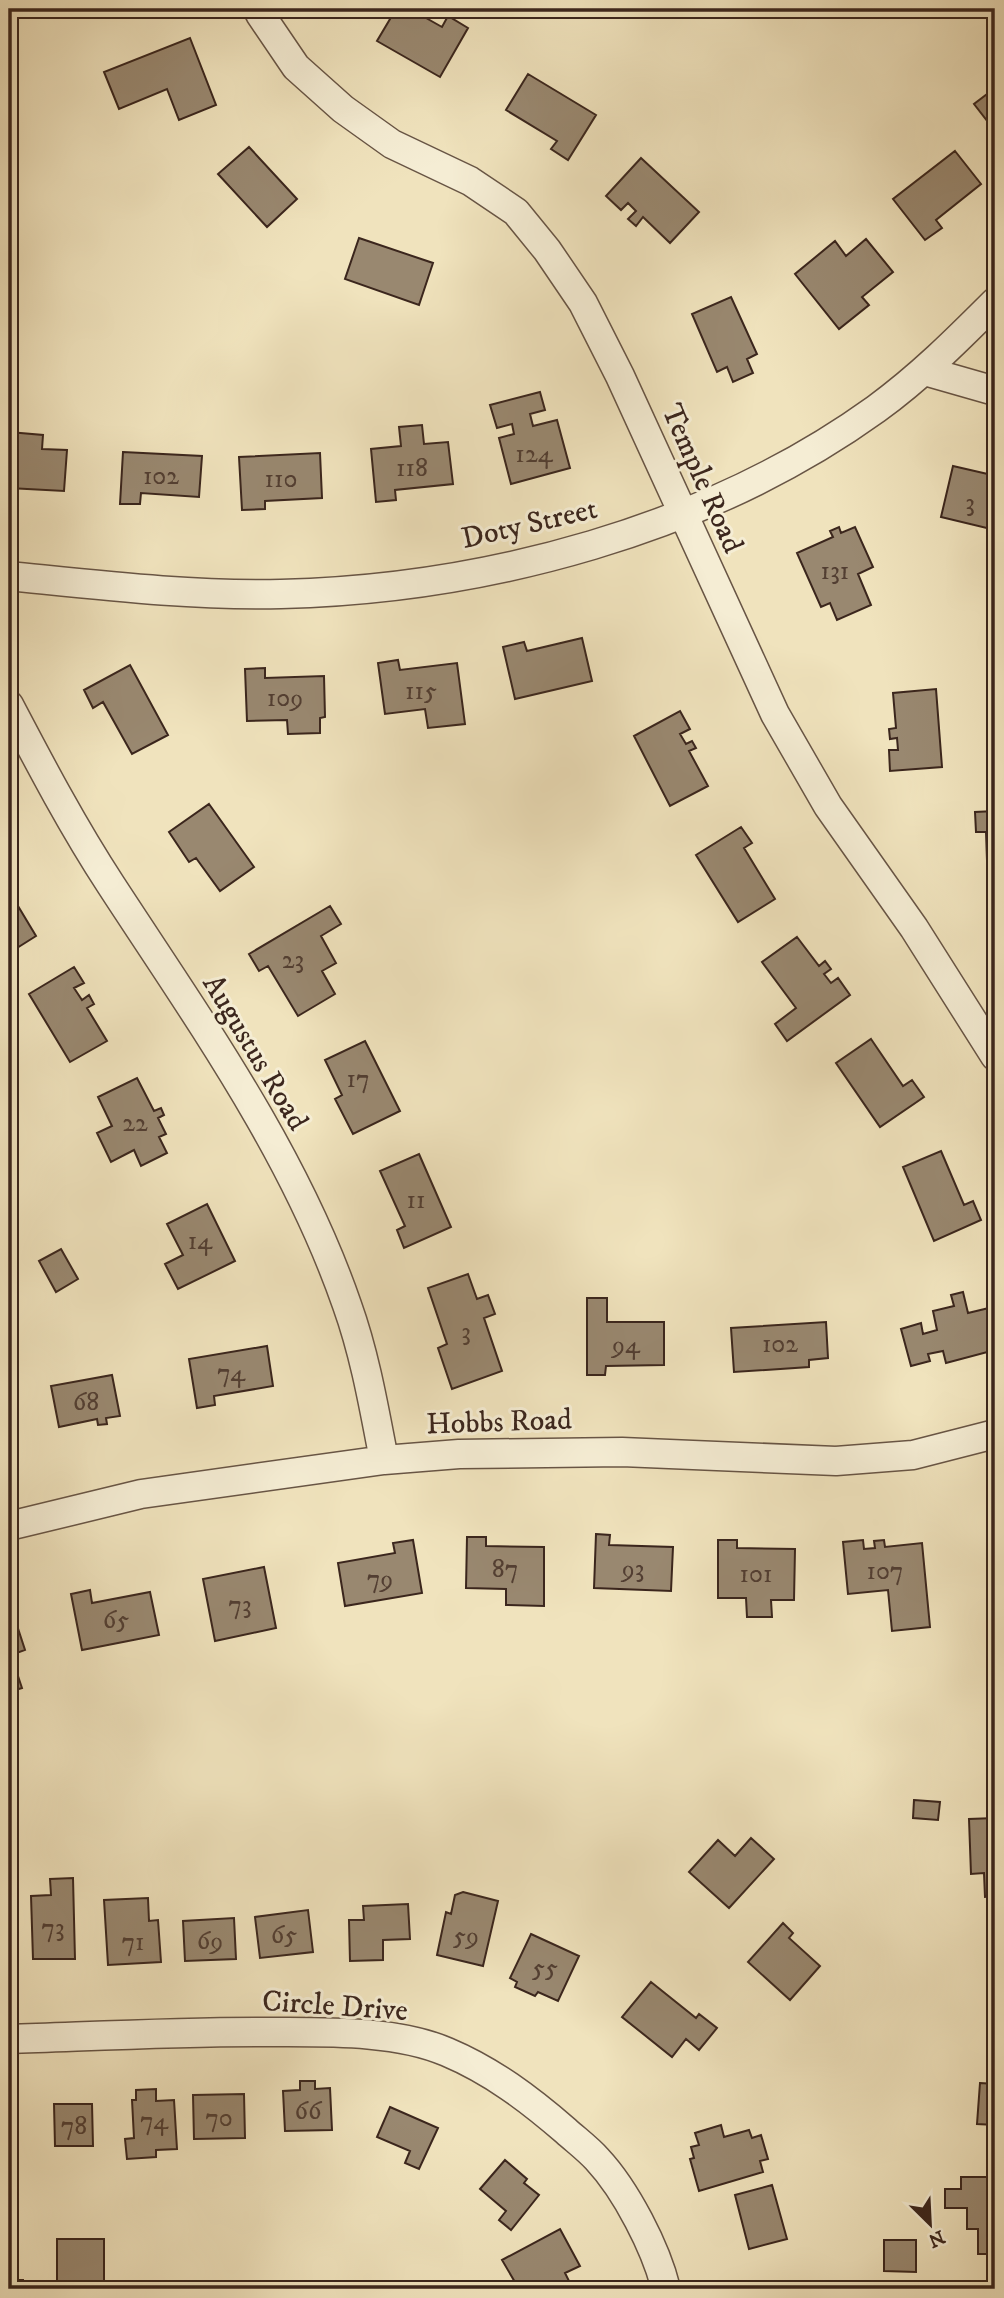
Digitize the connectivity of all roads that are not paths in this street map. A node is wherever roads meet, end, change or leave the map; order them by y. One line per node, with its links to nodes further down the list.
1 (260, 14): 5 (street, Temple Road)
2 (995, 302): 3 (street, Doty Street)
3 (925, 371): 4 (street); 5 (street, Doty Street)
4 (995, 391)
5 (682, 513): 6 (street, Doty Street); 8 (street, Temple Road)
6 (9, 576)
7 (9, 705): 10 (street, Augustus Road)
8 (995, 1056)
9 (995, 1434): 10 (street, Hobbs Road)
10 (384, 1460): 11 (street, Hobbs Road)
11 (9, 1526)
12 (9, 2039): 13 (street, Circle Drive)
13 (666, 2289)

